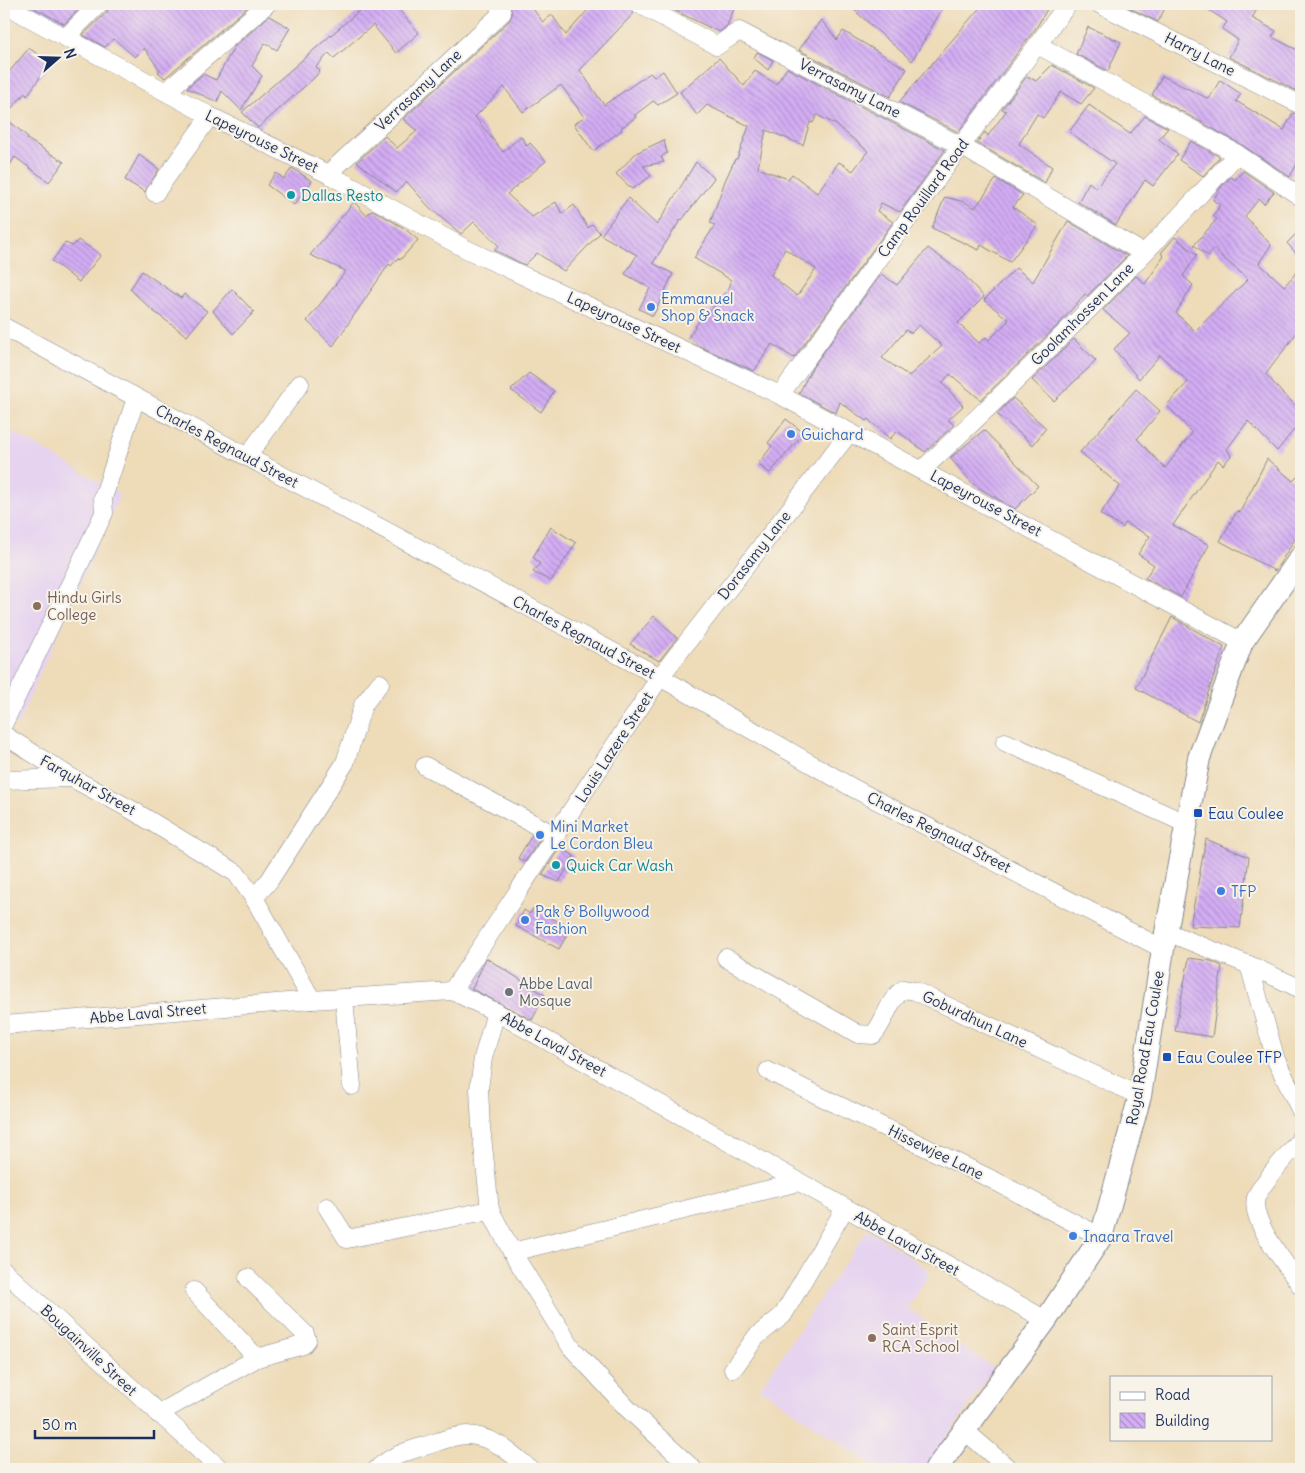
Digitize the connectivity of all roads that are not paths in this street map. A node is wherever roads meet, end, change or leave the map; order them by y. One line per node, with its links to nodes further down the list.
1 (4, 4): 8 (street, Lapeyrouse Street)
2 (99, 4): 8 (street)
3 (267, 4): 10 (street)
4 (498, 4): 15 (street, Verrasamy Lane)
5 (639, 4): 13 (street, Verrasamy Lane)
6 (1068, 4): 9 (street, Camp Rouillard Road)
7 (1099, 4): 11 (street, Harry Lane)
8 (66, 37): 10 (street, Lapeyrouse Street)
9 (1038, 45): 13 (street, Camp Rouillard Road); 14 (street)
10 (166, 92): 12 (street, Lapeyrouse Street)
11 (1300, 104)
12 (210, 116): 15 (street, Lapeyrouse Street); 16 (street)
13 (961, 146): 18 (street, Verrasamy Lane); 21 (street, Camp Rouillard Road)
14 (1237, 154): 17 (street); 18 (street, Goolamhossen Lane)
15 (328, 174): 21 (street, Lapeyrouse Street)
16 (155, 193)
17 (1301, 197)
18 (1143, 253): 25 (street, Goolamhossen Lane)
19 (4, 327): 22 (street, Charles Regnaud Street)
20 (300, 384): 24 (street)
21 (780, 395): 23 (street, Lapeyrouse Street)
22 (136, 398): 24 (street, Charles Regnaud Street); 30 (street)
23 (849, 433): 25 (street, Lapeyrouse Street); 28 (street, Dorasamy Lane)
24 (247, 457): 28 (street, Charles Regnaud Street)
25 (923, 470): 27 (street, Lapeyrouse Street)
26 (1301, 557): 27 (main road, Royal Road Eau Coulee)
27 (1242, 642): 36 (main road, Royal Road Eau Coulee)
28 (660, 677): 37 (street, Louis Lazere Street); 39 (street, Charles Regnaud Street)
29 (380, 683): 38 (street)
30 (4, 723)
31 (4, 735): 34 (street, Farquhar Street)
32 (1006, 742): 36 (street)
33 (425, 766): 37 (street)
34 (72, 778): 35 (street); 38 (street, Farquhar Street)
35 (4, 780)
36 (1186, 824): 39 (main road, Royal Road Eau Coulee)
37 (556, 836): 43 (street, Louis Lazere Street)
38 (254, 898): 45 (street, Farquhar Street)
39 (1165, 941): 41 (street, Charles Regnaud Street); 50 (main road, Royal Road Eau Coulee)
40 (726, 958): 50 (street, Goburdhun Lane)
41 (1249, 965): 42 (street, Charles Regnaud Street); 51 (street)
42 (1301, 989)
43 (452, 991): 44 (street, Abbe Laval Street); 46 (street, Abbe Laval Street)
44 (344, 999): 45 (street, Abbe Laval Street); 49 (street)
45 (312, 1000): 47 (street, Abbe Laval Street)
46 (496, 1012): 53 (street, Abbe Laval Street); 56 (street)
47 (4, 1025)
48 (768, 1071): 57 (street, Hissewjee Lane)
49 (352, 1086)
50 (1140, 1096): 57 (main road, Royal Road Eau Coulee)
51 (1301, 1111)
52 (1301, 1135): 61 (street)
53 (799, 1182): 55 (street, Abbe Laval Street); 58 (street)
54 (327, 1207): 56 (street)
55 (845, 1208): 63 (street, Abbe Laval Street); 65 (street)
56 (490, 1210): 58 (street)
57 (1101, 1237): 63 (main road, Royal Road Eau Coulee)
58 (512, 1252): 71 (street)
59 (4, 1271): 66 (street, Bougainville Street)
60 (248, 1278): 64 (street)
61 (1301, 1286)
62 (194, 1291): 64 (street)
63 (1046, 1320): 67 (main road, Royal Road Eau Coulee)
64 (257, 1358): 66 (street)
65 (733, 1368)
66 (158, 1414): 68 (street, Bougainville Street)
67 (964, 1430): 72 (main road, Royal Road Eau Coulee); 73 (street)
68 (220, 1469)
69 (377, 1469): 70 (street)
70 (530, 1469)
71 (693, 1469)
72 (936, 1469)
73 (1009, 1469)

